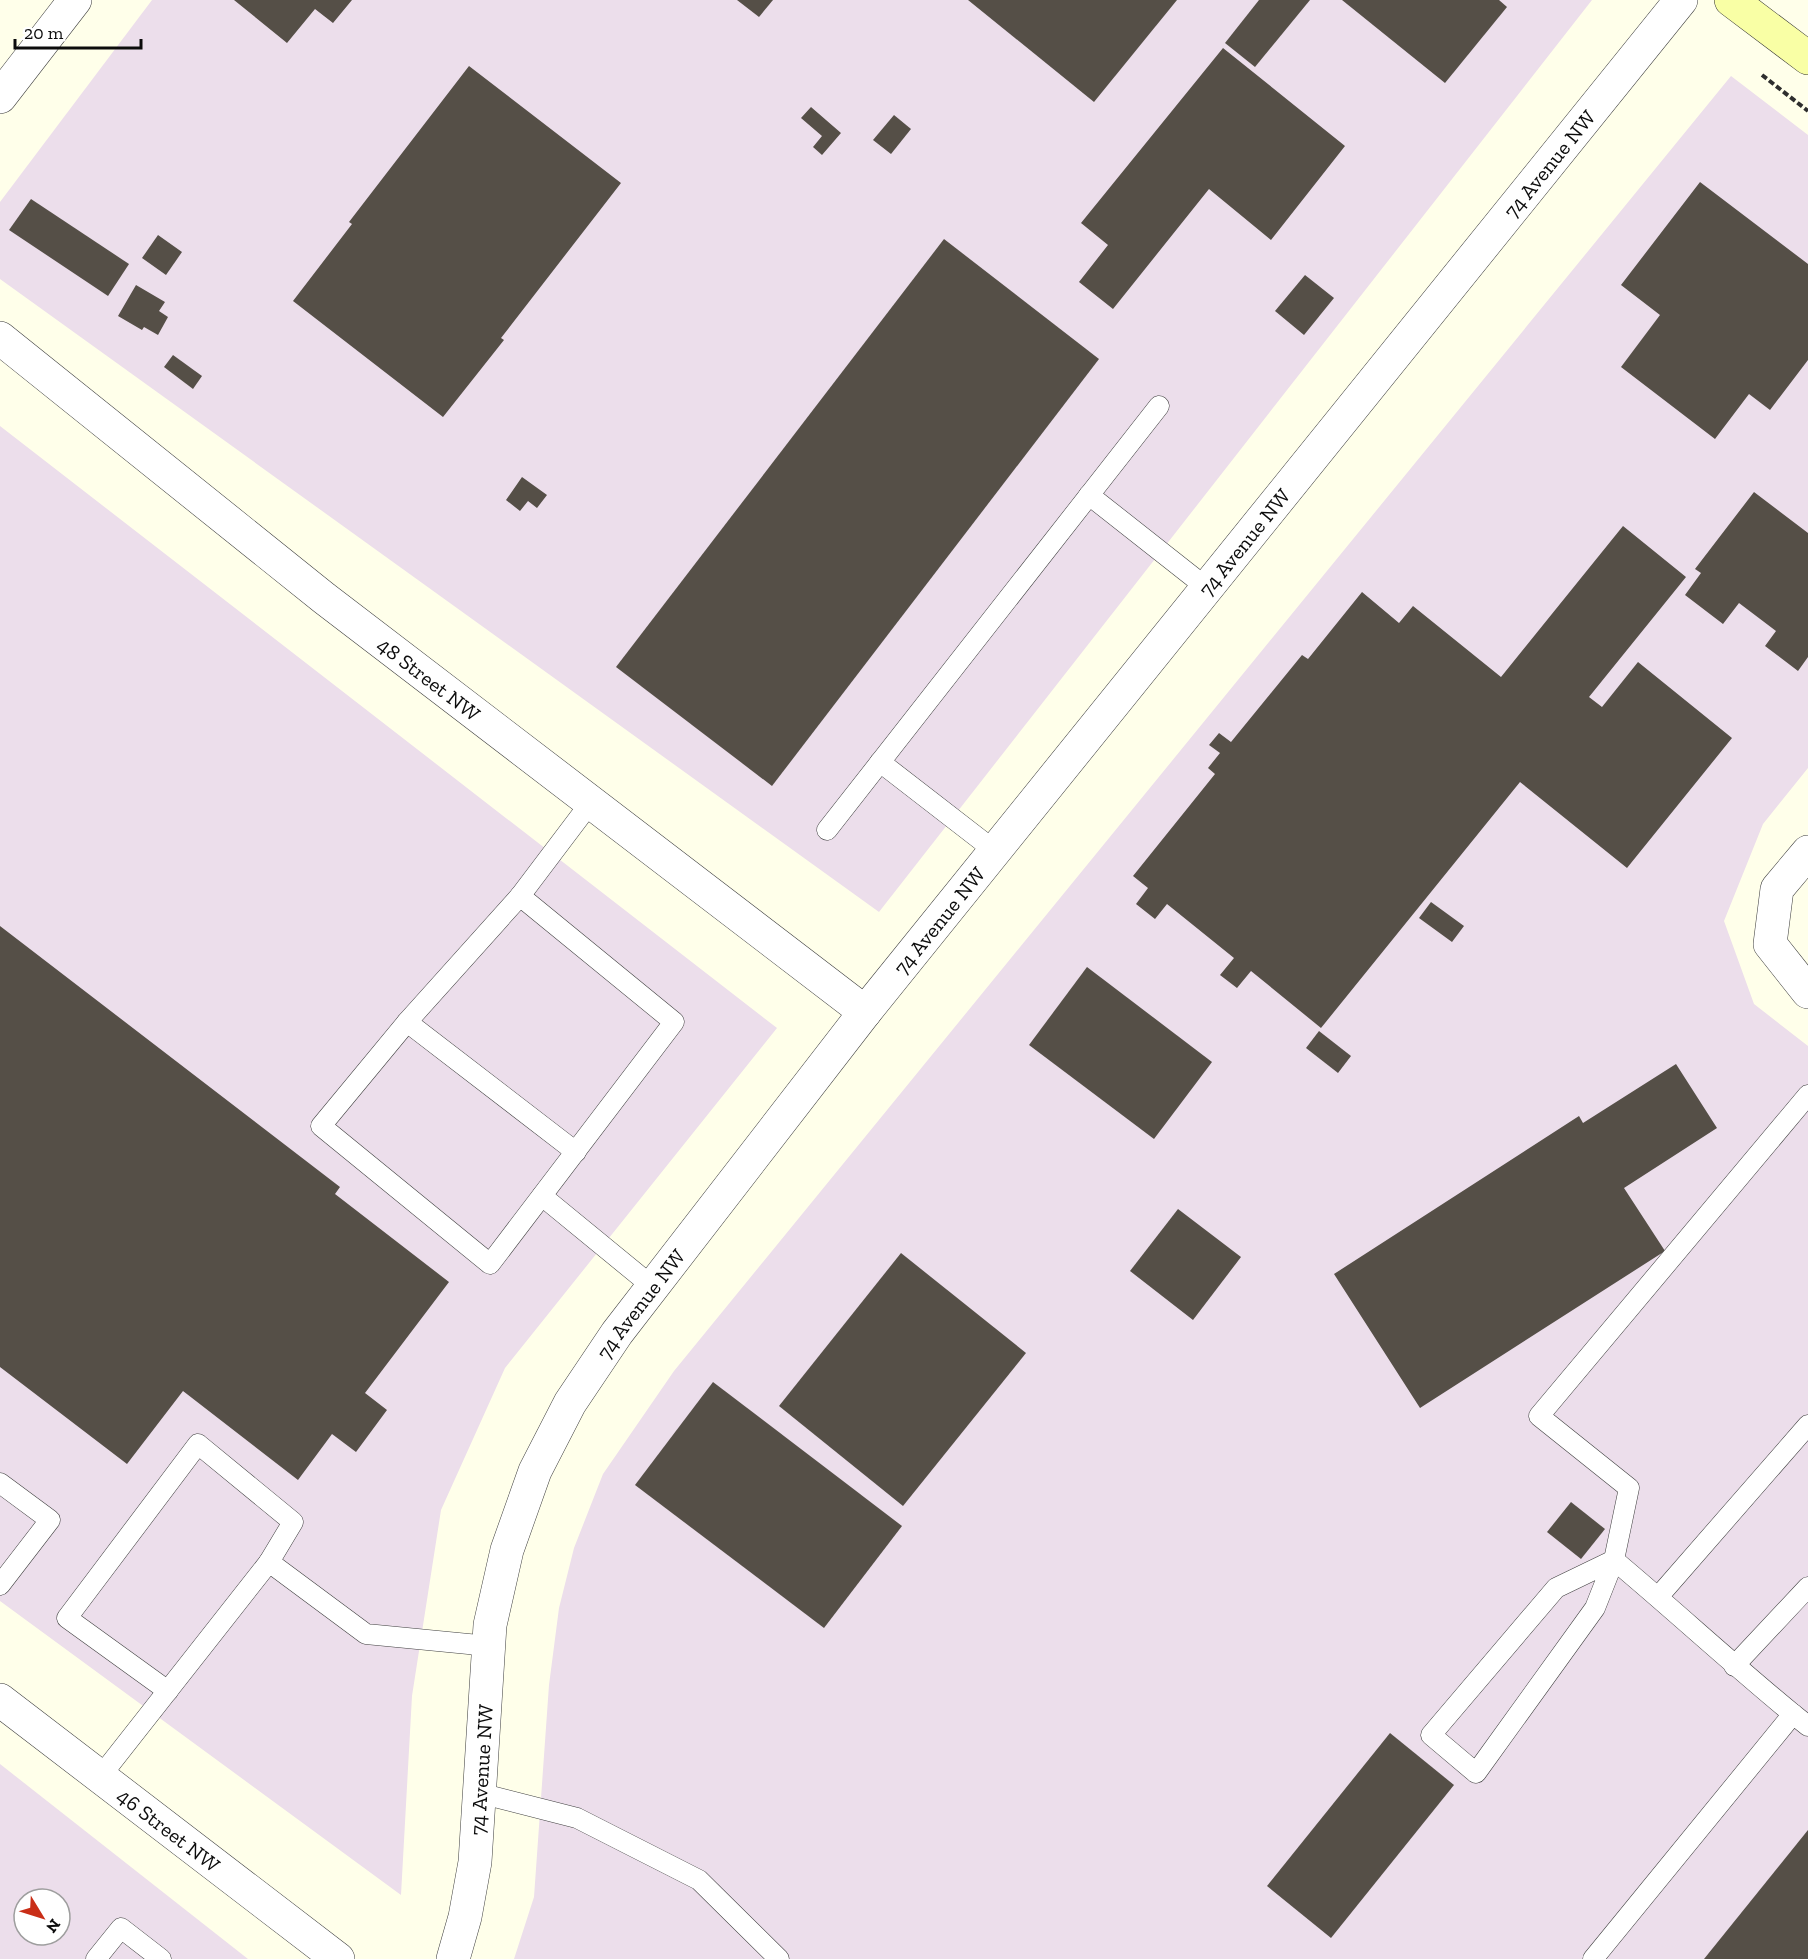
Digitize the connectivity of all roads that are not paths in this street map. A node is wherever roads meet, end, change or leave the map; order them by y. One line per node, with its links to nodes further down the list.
1 (75, 0): 5 (street)
2 (1681, 0): 9 (street, 74 Avenue NW)
3 (1731, 0): 4 (main road)
4 (1808, 58)
5 (0, 97)
6 (0, 338): 11 (street, 48 Street NW)
7 (1158, 406): 8 (lane)
8 (1089, 495): 9 (lane); 10 (lane)
9 (1207, 588): 13 (street, 74 Avenue NW)
10 (879, 762): 12 (lane); 13 (lane)
11 (591, 802): 15 (lane); 17 (street, 48 Street NW)
12 (827, 830)
13 (995, 851): 17 (street, 74 Avenue NW)
14 (1808, 852): 16 (street)
15 (520, 896): 18 (lane); 20 (lane)
16 (1808, 992)
17 (865, 1012): 22 (street, 74 Avenue NW)
18 (407, 1022): 20 (lane); 21 (lane)
19 (1808, 1095): 25 (lane)
20 (576, 1152): 21 (lane)
21 (542, 1196): 22 (lane)
22 (653, 1287): 30 (street, 74 Avenue NW)
23 (1808, 1425): 29 (lane)
24 (0, 1483): 27 (lane)
25 (1614, 1560): 25 (lane); 29 (lane)
26 (269, 1562): 30 (lane); 32 (lane); 32 (lane)
27 (0, 1585)
28 (1808, 1587): 31 (lane)
29 (1658, 1597): 31 (lane)
30 (489, 1646): 36 (street, 74 Avenue NW)
31 (1734, 1666): 34 (lane)
32 (168, 1691): 35 (lane)
33 (0, 1700): 35 (street, 46 Street NW)
34 (1801, 1720): 42 (lane)
35 (100, 1777): 39 (street, 46 Street NW)
36 (479, 1793): 40 (street, 74 Avenue NW); 41 (lane)
37 (96, 1959): 38 (lane)
38 (161, 1959)
39 (339, 1959)
40 (453, 1959)
41 (779, 1959)
42 (1593, 1959)

